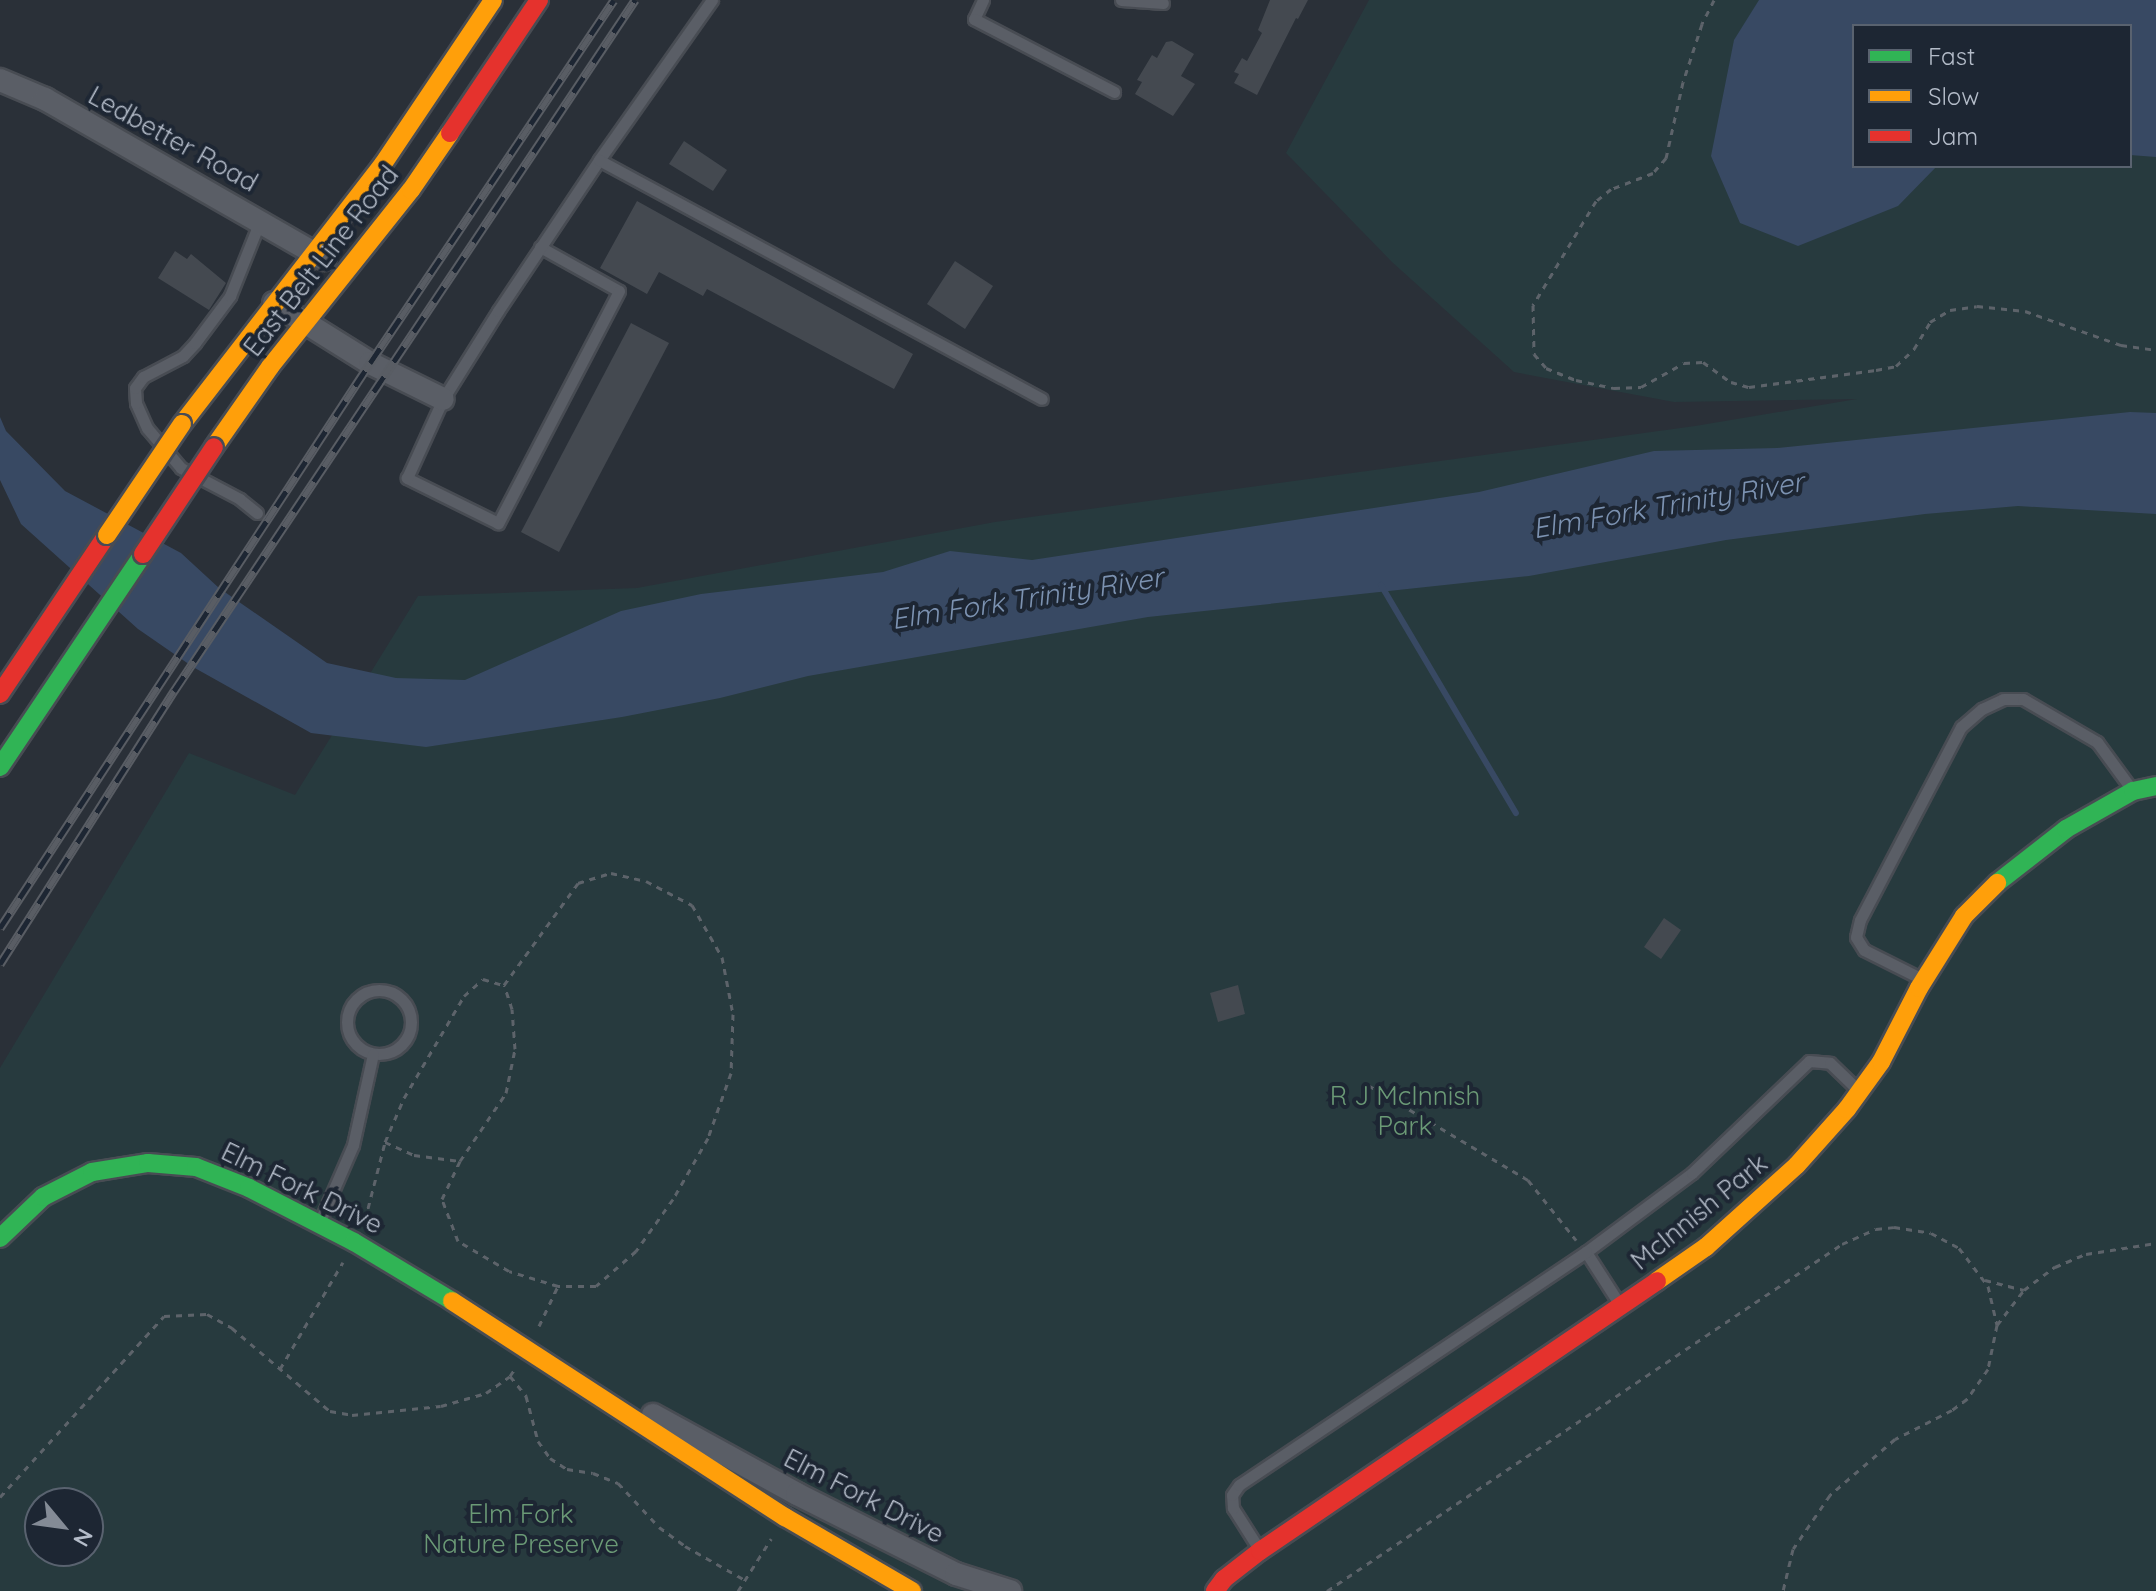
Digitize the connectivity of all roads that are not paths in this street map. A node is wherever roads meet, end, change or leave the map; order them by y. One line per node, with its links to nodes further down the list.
1 (493, 0): 12 (street, East Belt Line Road)
2 (539, 0): 13 (street, East Belt Line Road)
3 (712, 0): 9 (lane)
4 (983, 0): 8 (lane)
5 (1121, 0): 6 (lane)
6 (1163, 3)
7 (0, 80): 10 (street, Ledbetter Road)
8 (1114, 92)
9 (599, 160): 11 (lane); 17 (lane)
10 (260, 221): 12 (street, Ledbetter Road); 18 (lane)
11 (540, 247): 16 (lane); 16 (lane)
12 (315, 254): 13 (street, Ledbetter Road); 14 (street, East Belt Line Road)
13 (346, 273): 15 (street, East Belt Line Road)
14 (274, 303): 15 (street); 19 (street, East Belt Line Road, bridge)
15 (306, 324): 16 (street); 20 (street, East Belt Line Road, bridge)
16 (443, 399)
17 (1042, 399)
18 (257, 513)
19 (1, 692)
20 (0, 767)
21 (2156, 789): 22 (street, McInnish Park)
22 (2133, 791): 23 (street, McInnish Park); 23 (lane)
23 (1924, 980): 25 (street, McInnish Park)
24 (373, 1054): 24 (lane); 26 (lane)
25 (1860, 1091): 28 (lane); 29 (street, McInnish Park)
26 (318, 1225): 27 (street, Elm Fork Drive); 30 (street, Elm Fork Drive)
27 (0, 1238)
28 (1586, 1252): 29 (lane); 31 (lane)
29 (1622, 1306): 31 (street, McInnish Park)
30 (529, 1348): 32 (street, Elm Fork Drive); 33 (street, Elm Fork Drive)
31 (1260, 1551): 34 (street, McInnish Park)
32 (912, 1591)
33 (1010, 1591)
34 (1215, 1591)

